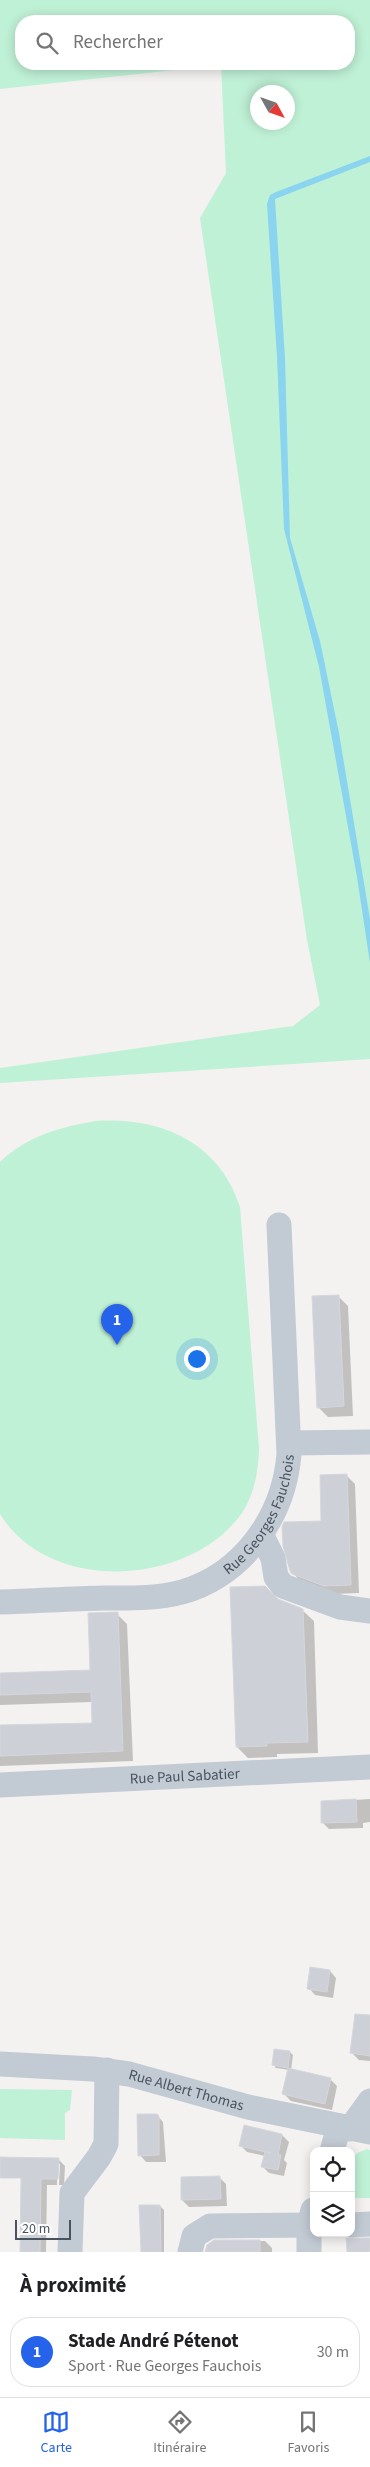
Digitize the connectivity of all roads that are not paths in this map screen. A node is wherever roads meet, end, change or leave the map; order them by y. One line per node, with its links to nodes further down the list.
1 (279, 1225): 3 (street, Rue Georges Fauchois)
2 (370, 1442): 3 (street)
3 (289, 1443): 4 (street, Rue Georges Fauchois)
4 (261, 1534): 5 (street, Rue Georges Fauchois); 6 (street)
5 (0, 1602)
6 (370, 1611)
7 (370, 1767): 8 (street, Rue Paul Sabatier)
8 (0, 1785)
9 (0, 2064): 10 (street, Rue Albert Thomas)
10 (107, 2070): 12 (street, Rue Albert Thomas); 18 (street)
11 (370, 2101): 12 (street)
12 (353, 2129): 13 (street)
13 (336, 2147)
14 (310, 2220): 19 (street)
15 (355, 2224): 16 (street)
16 (370, 2224)
17 (310, 2237): 20 (street)
18 (70, 2252)
19 (190, 2252)
20 (309, 2252)

